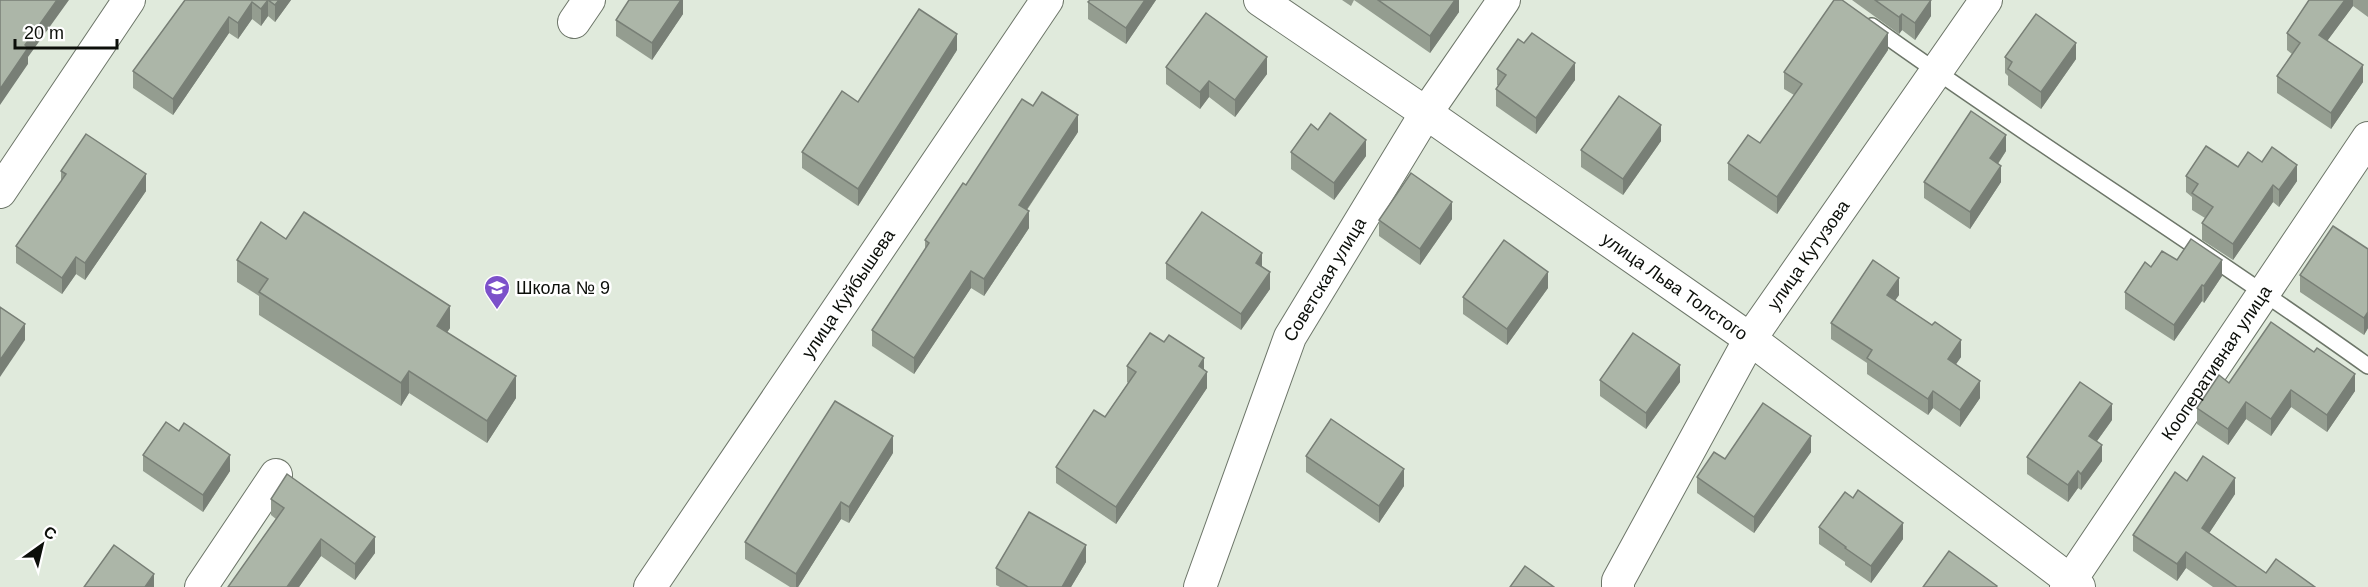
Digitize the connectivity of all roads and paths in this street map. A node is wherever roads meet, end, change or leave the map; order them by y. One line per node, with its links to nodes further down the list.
1 (129, 0): 10 (street)
2 (1047, 0): 17 (street, улица Куйбышева)
3 (1260, 0): 8 (street, улица Льва Толстого)
4 (1504, 0): 8 (street, Советская улица)
5 (1986, 0): 7 (street, улица Кутузова)
6 (1863, 20): 7 (lane)
7 (1936, 72): 11 (lane); 12 (street, улица Кутузова)
8 (1426, 113): 12 (street, улица Льва Толстого); 18 (street, Советская улица)
9 (2368, 138): 11 (street, Кооперативная улица)
10 (0, 192)
11 (2265, 292): 13 (lane); 15 (street, Кооперативная улица)
12 (1750, 339): 15 (street, улица Льва Толстого); 19 (street, улица Кутузова)
13 (2368, 366)
14 (276, 475): 16 (street)
15 (2072, 585)
16 (201, 587)
17 (650, 587)
18 (1200, 587)
19 (1618, 587)

